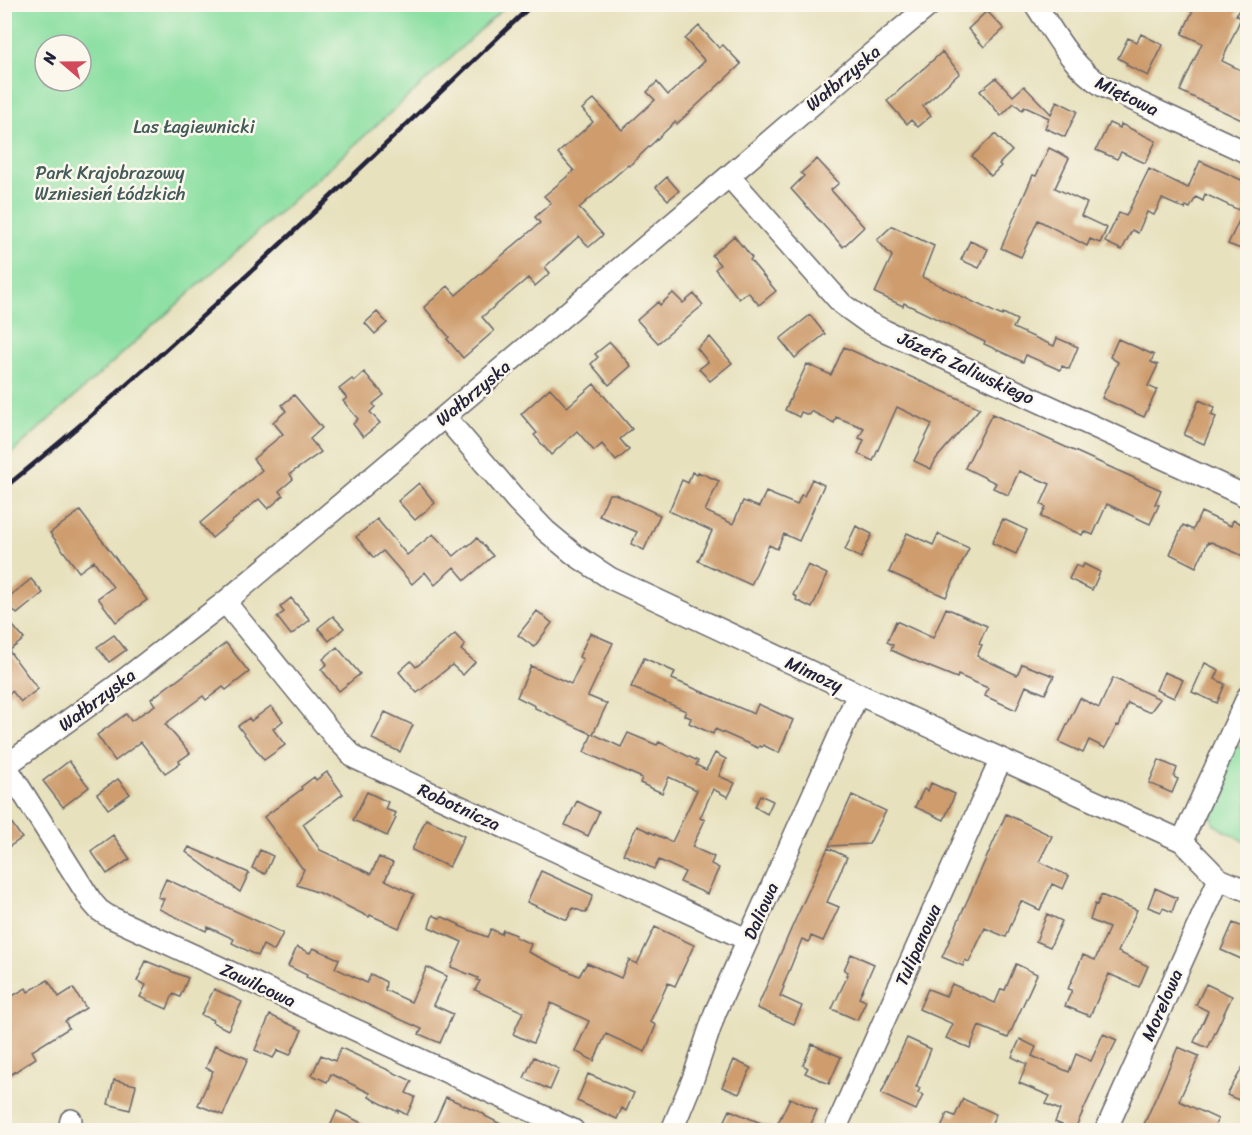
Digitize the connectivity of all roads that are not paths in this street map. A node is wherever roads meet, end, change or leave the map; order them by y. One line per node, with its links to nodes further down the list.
1 (931, 4): 4 (street, Wałbrzyska)
2 (1035, 4): 3 (street, Miętowa)
3 (1248, 153)
4 (729, 176): 5 (street, Wałbrzyska); 6 (street, Józefa Zaliwskiego)
5 (445, 417): 7 (street, Wałbrzyska); 8 (street, Mimozy)
6 (1248, 497)
7 (225, 602): 11 (street, Wałbrzyska); 15 (street, Robotnicza)
8 (858, 694): 10 (street, Mimozy); 15 (street, Daliowa)
9 (1248, 696): 12 (street)
10 (1001, 759): 12 (street, Mimozy); 18 (street, Tulipanowa)
11 (5, 767): 16 (street, Zawilcowa)
12 (1182, 841): 13 (street, Mimozy)
13 (1219, 879): 14 (street); 19 (street, Morelowa)
14 (1248, 891)
15 (748, 940): 17 (street, Daliowa)
16 (573, 1131)
17 (672, 1131)
18 (835, 1131)
19 (1106, 1131)

